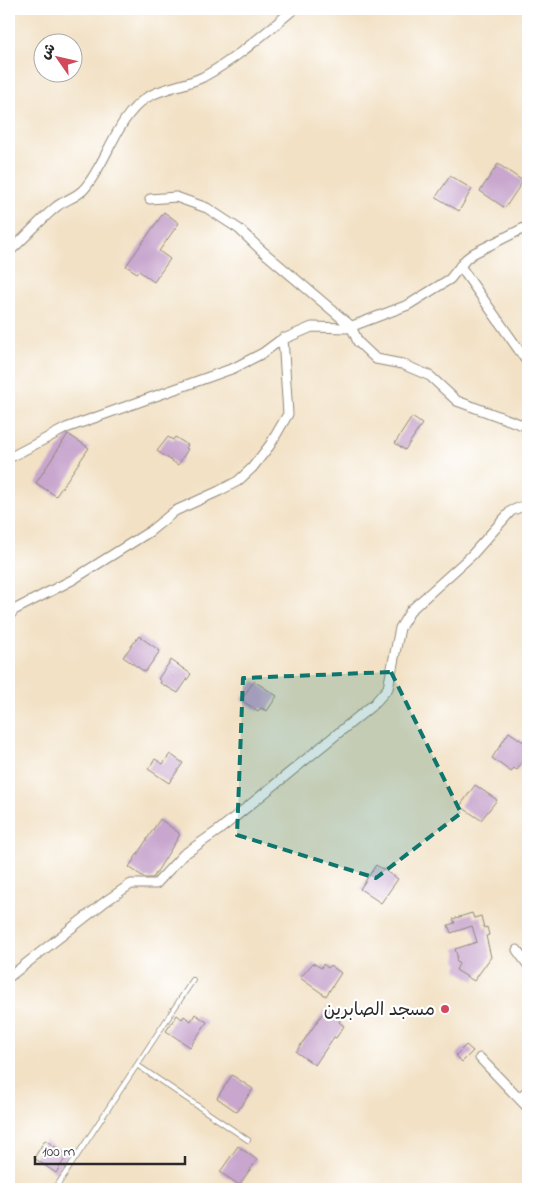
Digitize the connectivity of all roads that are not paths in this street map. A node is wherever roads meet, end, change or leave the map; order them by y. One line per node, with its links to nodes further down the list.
1 (294, 9): 4 (street)
2 (150, 199): 6 (street)
3 (528, 226): 5 (street)
4 (9, 252)
5 (460, 266): 6 (street); 8 (street)
6 (351, 326): 7 (street); 9 (street)
7 (283, 338): 10 (street); 12 (street)
8 (528, 363)
9 (528, 427)
10 (9, 458)
11 (528, 504): 15 (street)
12 (9, 616)
13 (517, 950): 14 (street)
14 (528, 965)
15 (9, 977)
16 (193, 980): 18 (lane)
17 (480, 1058): 20 (street)
18 (137, 1065): 22 (lane); 23 (lane)
19 (528, 1090): 20 (street)
20 (519, 1098): 21 (street)
21 (528, 1108)
22 (248, 1140)
23 (56, 1189)

